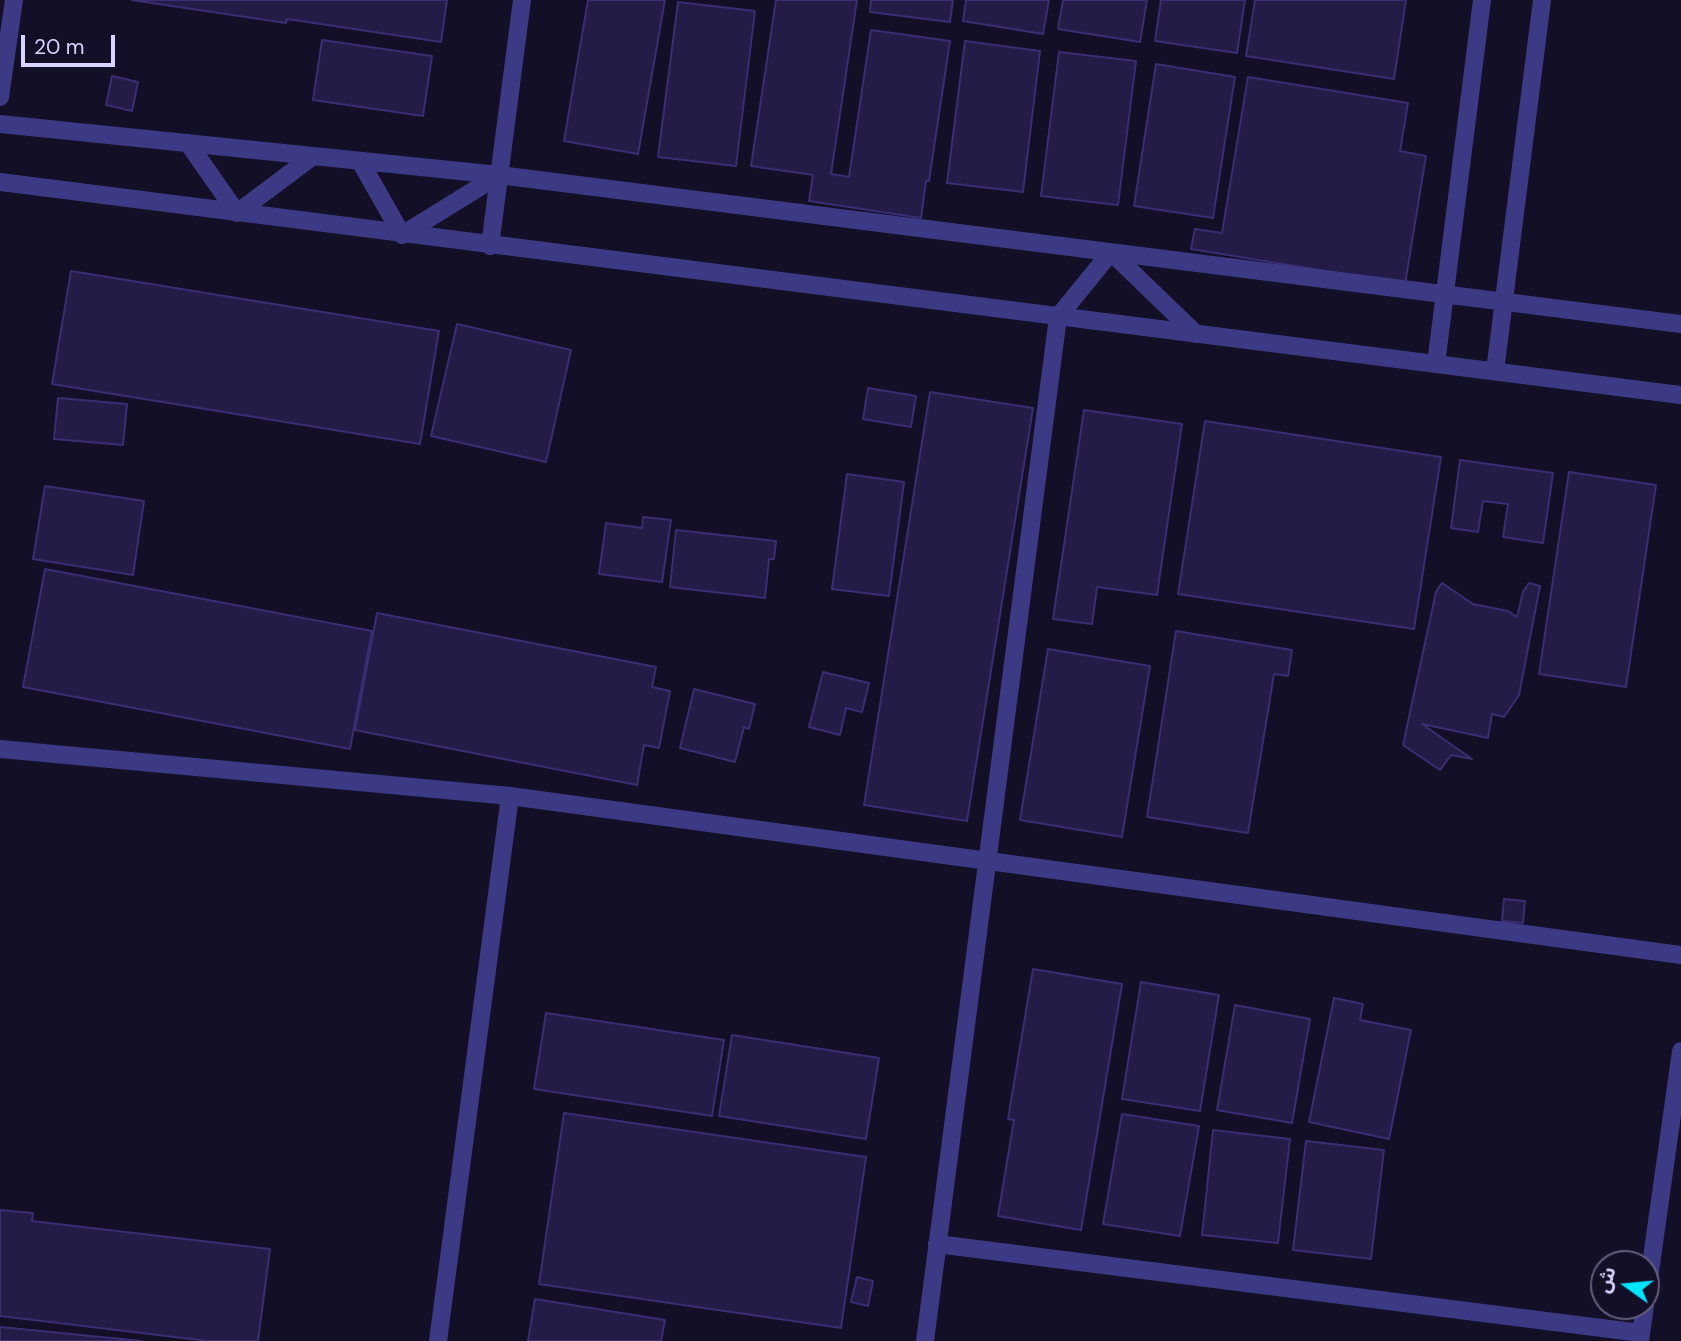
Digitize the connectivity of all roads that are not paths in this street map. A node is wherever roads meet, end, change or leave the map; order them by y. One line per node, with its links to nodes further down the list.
1 (14, 0): 5 (street)
2 (522, 0): 10 (street)
3 (1482, 0): 16 (street)
4 (1542, 0): 17 (street)
5 (0, 97)
6 (0, 124): 7 (street)
7 (188, 143): 8 (street); 12 (street)
8 (313, 156): 9 (street); 12 (street)
9 (360, 161): 10 (street); 13 (street)
10 (499, 175): 13 (street); 14 (street); 15 (street)
11 (0, 182): 12 (street)
12 (237, 213): 13 (street)
13 (402, 234): 14 (street)
14 (490, 246): 18 (street)
15 (1111, 252): 16 (street); 18 (street); 20 (street)
16 (1445, 294): 17 (street); 21 (street)
17 (1504, 302): 19 (street); 22 (street)
18 (1058, 317): 20 (street); 26 (street)
19 (1681, 324)
20 (1196, 334): 21 (street)
21 (1436, 364): 22 (street)
22 (1495, 371): 23 (street)
23 (1681, 395)
24 (0, 748): 25 (street)
25 (510, 796): 26 (street); 32 (street)
26 (987, 861): 27 (street); 29 (street)
27 (1681, 955)
28 (1681, 1051): 30 (street)
29 (937, 1244): 31 (street); 33 (street)
30 (1653, 1250)
31 (1641, 1337)
32 (438, 1341)
33 (925, 1341)

